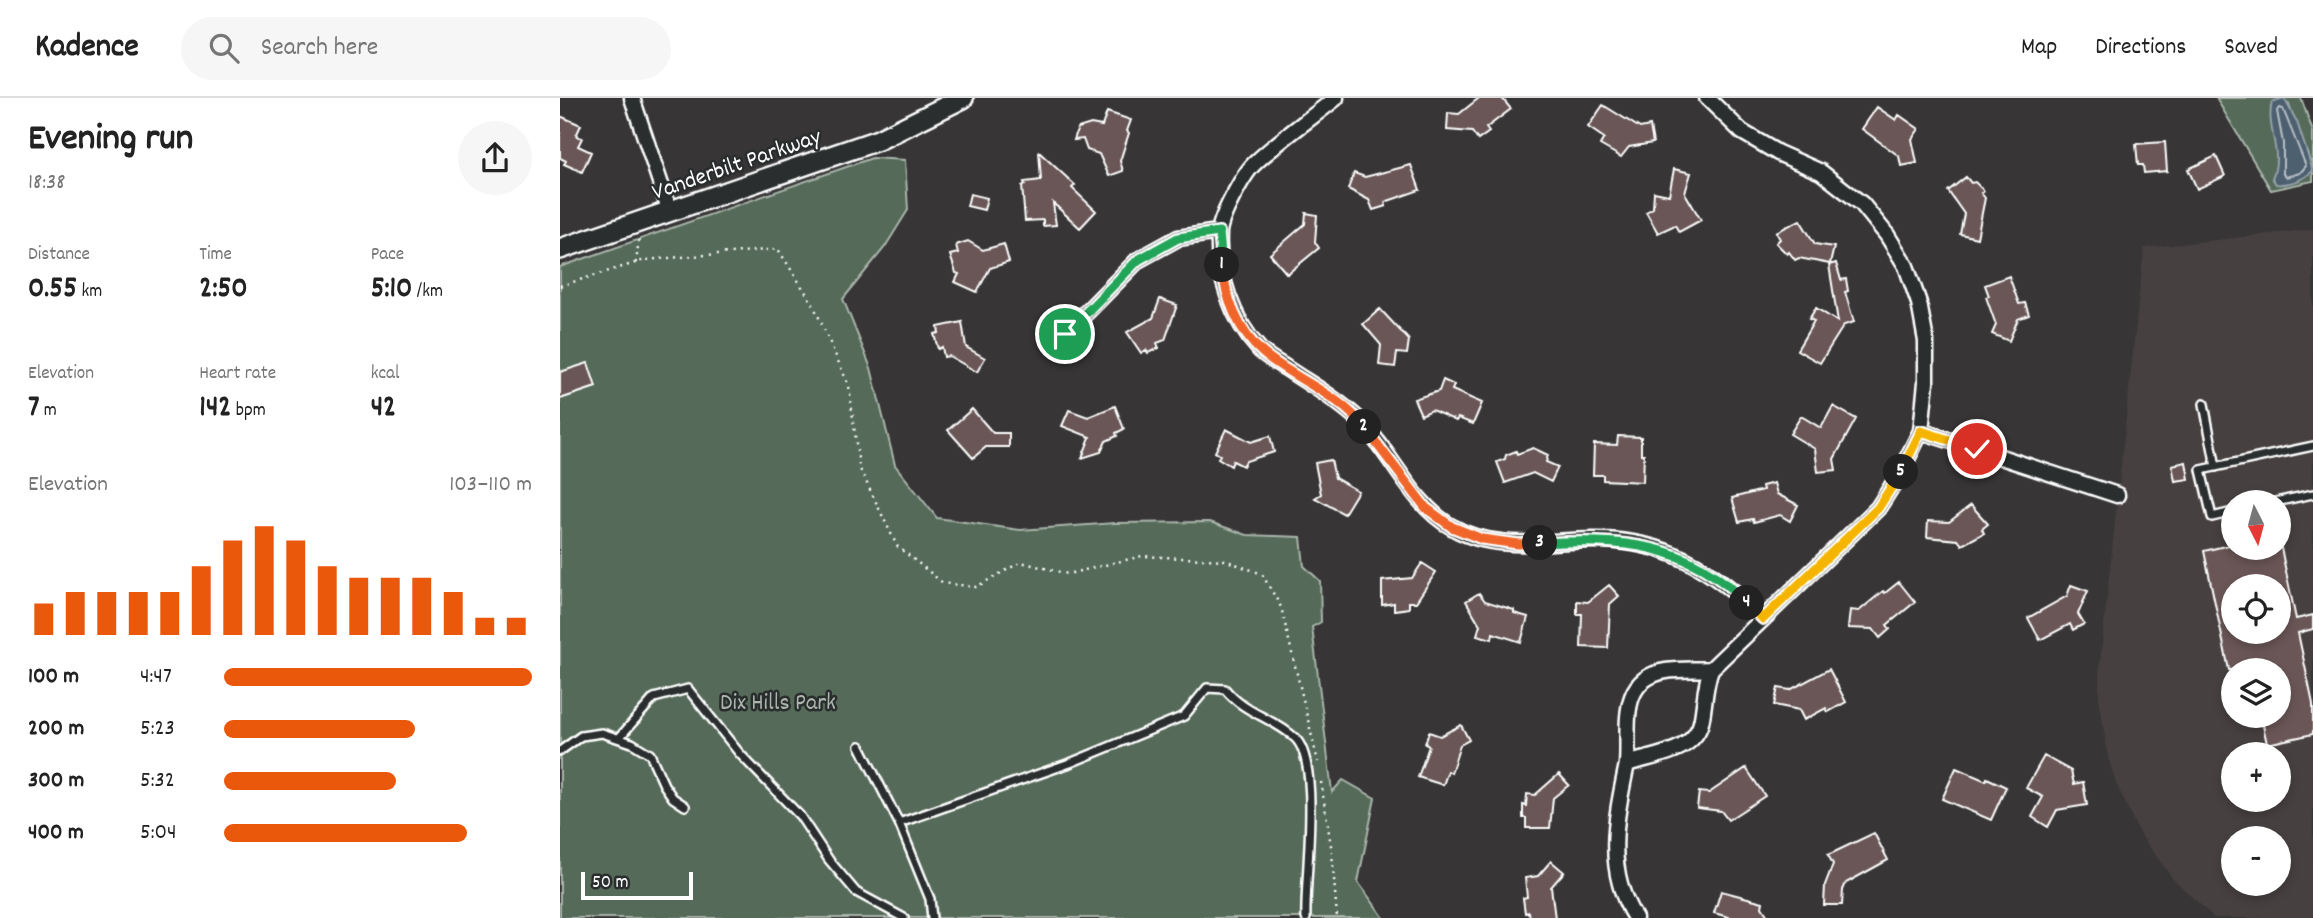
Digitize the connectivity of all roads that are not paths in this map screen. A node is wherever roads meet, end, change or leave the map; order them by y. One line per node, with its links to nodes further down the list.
1 (632, 98): 5 (street)
2 (963, 98): 5 (main road, Vanderbilt Parkway)
3 (1336, 98): 6 (street)
4 (1707, 98): 10 (street)
5 (670, 212): 7 (main road, Vanderbilt Parkway)
6 (1219, 232): 8 (street); 17 (street)
7 (560, 249)
8 (1065, 334)
9 (2204, 404): 12 (lane)
10 (1921, 431): 14 (street); 17 (street)
11 (2313, 446): 12 (lane)
12 (2216, 467): 16 (lane)
13 (2313, 494): 15 (lane)
14 (2117, 495)
15 (2291, 499)
16 (2221, 515)
17 (1763, 619): 18 (street)
18 (1711, 668): 22 (street); 22 (street)
19 (619, 738): 21 (lane); 23 (lane); 25 (lane)
20 (860, 746): 24 (lane)
21 (560, 751)
22 (1627, 764): 28 (street)
23 (685, 806)
24 (899, 823): 26 (lane); 27 (lane)
25 (904, 918)
26 (932, 918)
27 (1306, 918)
28 (1635, 918)

